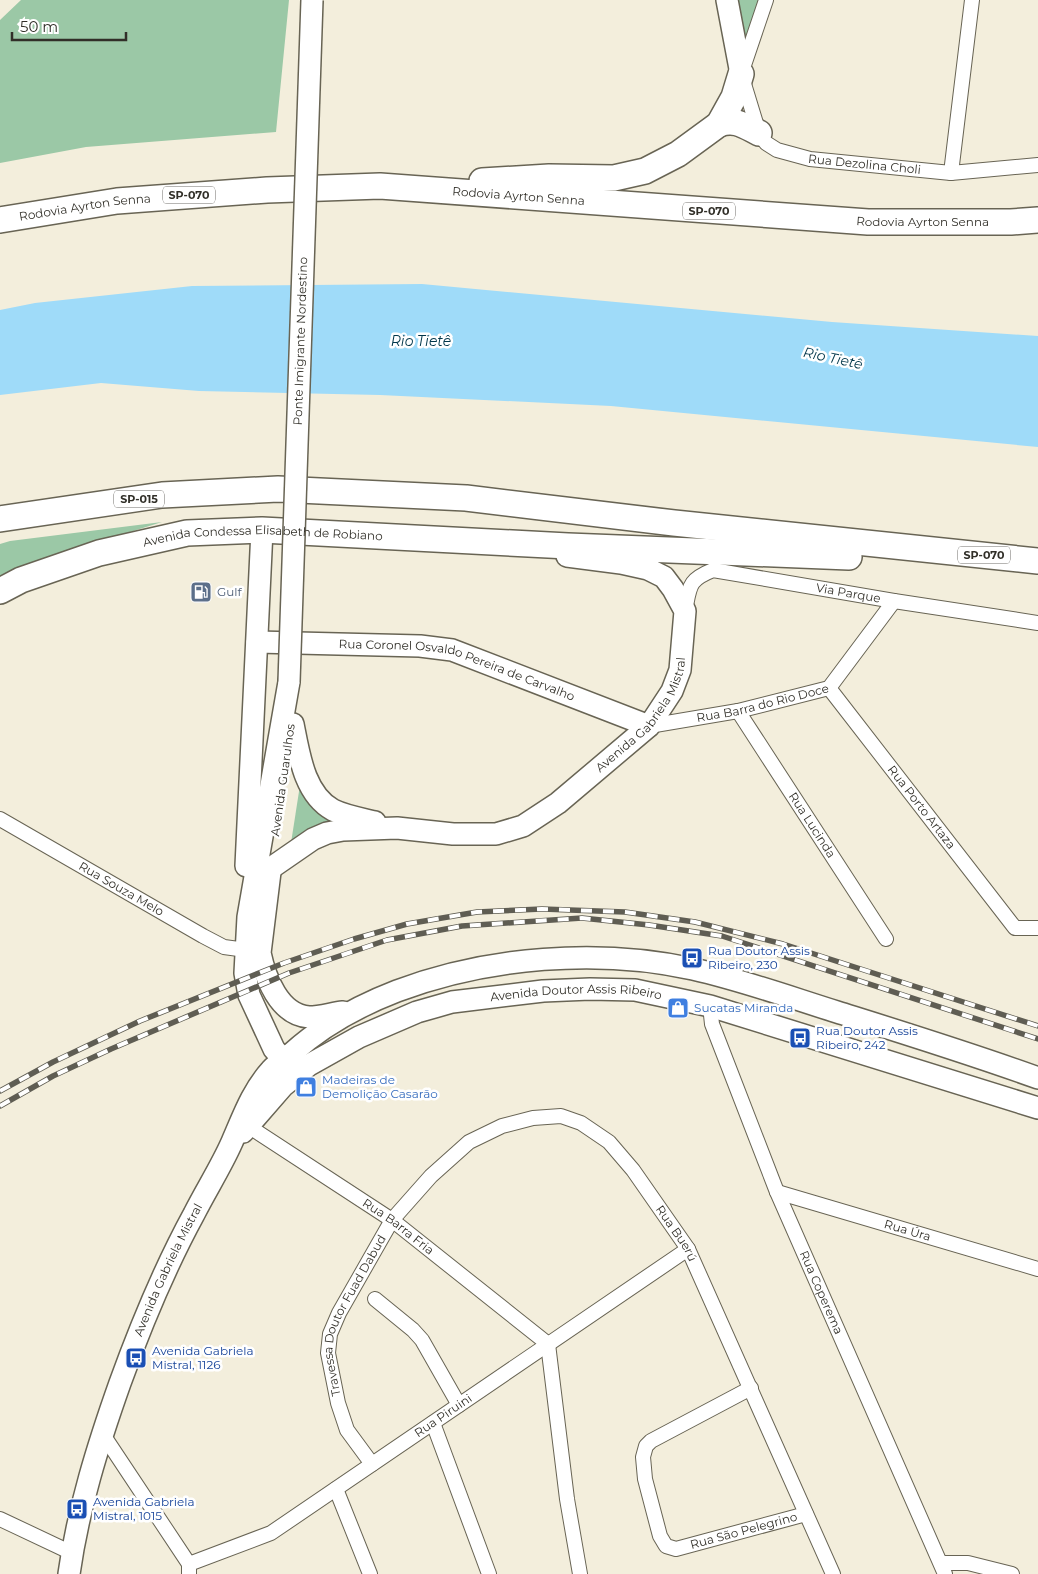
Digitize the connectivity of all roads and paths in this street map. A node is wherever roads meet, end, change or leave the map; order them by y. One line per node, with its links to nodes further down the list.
1 (312, 0): 24 (main road, Ponte Imigrante Nordestino, bridge)
2 (727, 0): 5 (main road)
3 (766, 0): 5 (street)
4 (972, 0): 9 (street)
5 (741, 74): 6 (highway); 7 (street)
6 (719, 124): 7 (highway); 10 (highway)
7 (759, 133): 9 (street, Rua Dezolina Choli)
8 (1038, 165): 9 (street, Rua Dezolina Choli)
9 (951, 173)
10 (380, 186): 11 (highway, Rodovia Ayrton Senna / SP-070); 12 (highway, Rodovia Ayrton Senna / SP-070)
11 (0, 220)
12 (1038, 220)
13 (278, 489): 14 (highway, SP-015); 17 (highway, SP-070)
14 (0, 519)
15 (262, 530): 16 (highway, Avenida Condessa Elisabeth de Robiano); 19 (highway, Avenida Condessa Elisabeth de Robiano); 23 (main road, Avenida Guarulhos)
16 (534, 544): 17 (highway, Avenida Condessa Elisabeth de Robiano); 21 (main road)
17 (930, 549): 18 (highway, SP-070)
18 (1038, 561)
19 (0, 591)
20 (894, 601): 21 (street, Via Parque); 22 (street, Via Parque); 25 (street, Rua Barra do Rio Doce)
21 (685, 611): 28 (main road, Avenida Gabriela Mistral)
22 (1038, 623)
23 (257, 642): 28 (main road, Rua Coronel Osvaldo Pereira de Carvalho); 32 (main road, Avenida Guarulhos)
24 (289, 682): 27 (main road, Avenida Guarulhos); 32 (main road, Avenida Guarulhos)
25 (829, 688): 26 (street, Rua Barra do Rio Doce); 33 (street, Rua Porto Artaza)
26 (738, 712): 28 (street, Rua Barra do Rio Doce); 34 (street, Rua Lucinda)
27 (293, 724): 30 (main road, Avenida Gabriela Mistral); 31 (main road, Avenida Guarulhos)
28 (649, 726): 30 (main road, Avenida Gabriela Mistral)
29 (0, 819): 35 (street, Rua Souza Melo)
30 (397, 828): 31 (main road, Avenida Gabriela Mistral)
31 (271, 868): 40 (main road, Avenida Guarulhos)
32 (248, 917): 35 (main road, Avenida Guarulhos)
33 (1038, 928)
34 (886, 939)
35 (246, 950): 41 (main road, Avenida Guarulhos)
36 (640, 960): 37 (main road); 38 (main road); 40 (main road)
37 (724, 977): 39 (main road); 43 (main road)
38 (635, 990): 39 (main road, Avenida Doutor Assis Ribeiro); 42 (main road, Avenida Doutor Assis Ribeiro)
39 (710, 1006): 45 (main road, Avenida Doutor Assis Ribeiro); 47 (street, Rua Coperema)
40 (354, 1010): 42 (main road)
41 (259, 1017): 42 (main road, Avenida Guarulhos); 44 (main road)
42 (290, 1068): 44 (main road, Avenida Gabriela Mistral); 46 (main road, Avenida Gabriela Mistral)
43 (1038, 1078)
44 (255, 1092): 46 (main road, Avenida Gabriela Mistral)
45 (1038, 1108)
46 (244, 1123): 48 (street, Rua Barra Fria); 56 (main road, Avenida Gabriela Mistral)
47 (777, 1192): 50 (street, Rua Úra); 62 (street, Rua Coperema)
48 (392, 1220): 49 (street, Rua Buerú); 52 (street, Rua Barra Fria); 57 (street, Travessa Doutor Fuad Dabud)
49 (688, 1249): 52 (street, Rua Piruini); 53 (street, Rua Buerú)
50 (1038, 1269)
51 (375, 1298): 54 (street)
52 (548, 1344): 54 (street, Rua Piruini); 67 (street)
53 (751, 1388): 59 (street, Rua Buerú); 59 (street, Rua São Pelegrino)
54 (459, 1405): 55 (street, Rua Piruini)
55 (433, 1423): 57 (street, Rua Piruini); 66 (street)
56 (102, 1432): 61 (main road, Avenida Gabriela Mistral); 63 (street)
57 (372, 1464): 58 (street, Rua Piruini)
58 (336, 1489): 63 (street, Rua Piruini); 65 (street)
59 (806, 1514): 68 (street, Rua Buerú)
60 (0, 1519): 61 (street)
61 (72, 1553): 64 (main road, Avenida Gabriela Mistral)
62 (943, 1568): 69 (street)
63 (189, 1569)
64 (69, 1574)
65 (370, 1574)
66 (489, 1574)
67 (580, 1574)
68 (833, 1574)
69 (1012, 1574)

